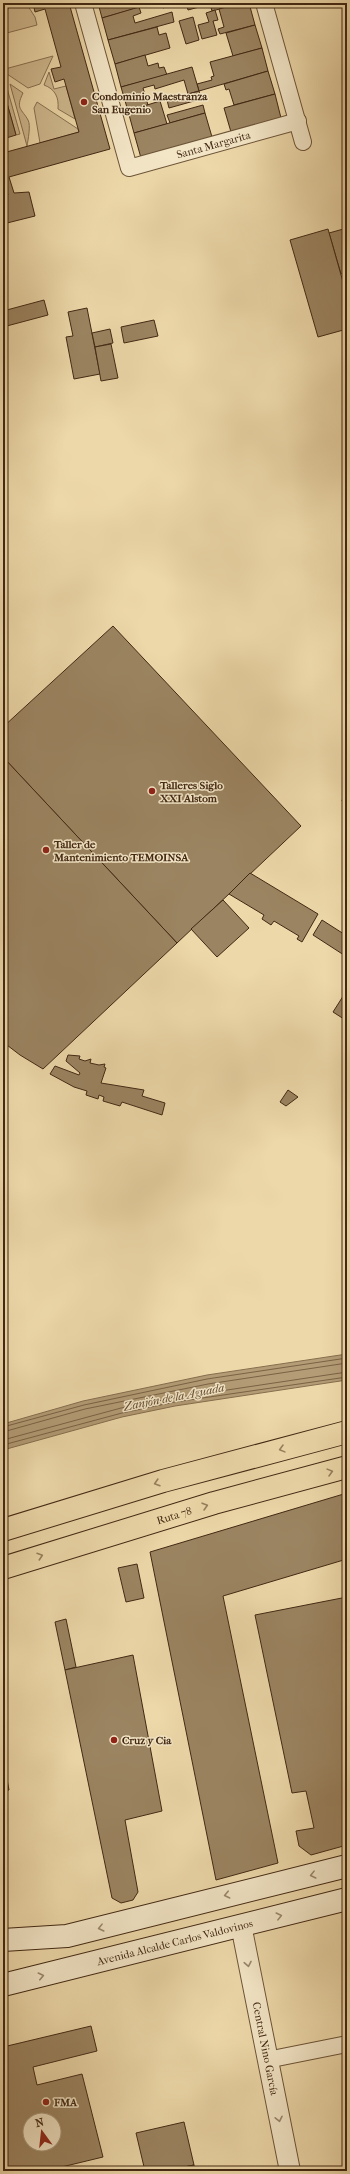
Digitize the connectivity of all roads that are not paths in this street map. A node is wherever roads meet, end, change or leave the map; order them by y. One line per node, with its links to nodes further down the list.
1 (83, 3): 3 (street, Santa Margarita)
2 (264, 3): 3 (street)
3 (298, 121): 4 (street)
4 (303, 142)
5 (347, 1432): 7 (highway, one-way to 7)
6 (347, 1467): 8 (highway, Ruta 78, one-way to 6)
7 (3, 1530)
8 (3, 1568)
9 (347, 1866): 10 (main road, one-way to 10)
10 (278, 1883): 12 (main road); 13 (main road, one-way to 13)
11 (347, 1899): 12 (main road, Avenida Alcalde Carlos Valdovinos, one-way to 11)
12 (241, 1925): 16 (main road, Avenida Alcalde Carlos Valdovinos, one-way to 12); 18 (street, Central Nino García, one-way to 18)
13 (66, 1936): 14 (main road); 15 (main road)
14 (3, 1940)
15 (3, 1956)
16 (3, 1985)
17 (347, 2044): 18 (street)
18 (267, 2060): 19 (street, Central Nino García, one-way to 19)
19 (290, 2171)

